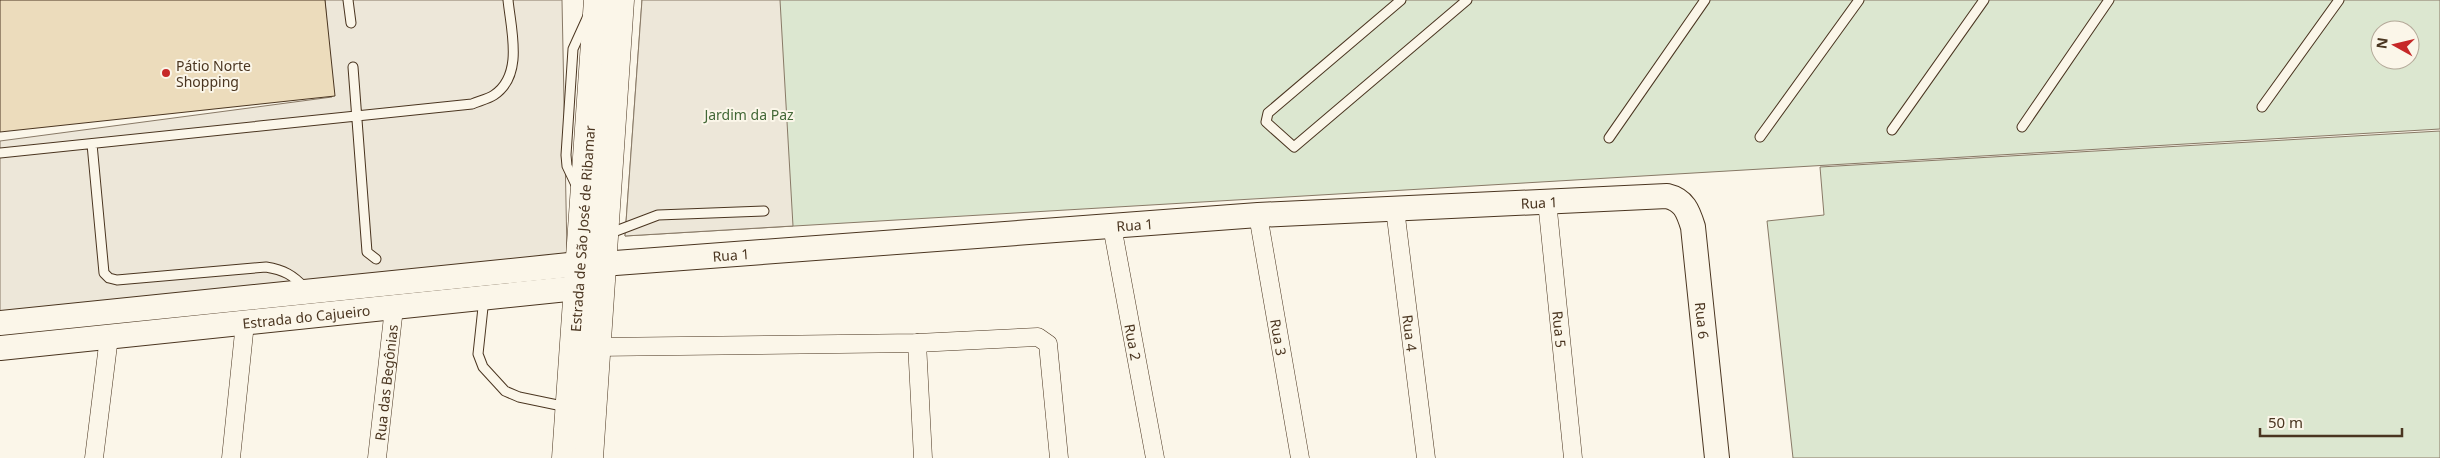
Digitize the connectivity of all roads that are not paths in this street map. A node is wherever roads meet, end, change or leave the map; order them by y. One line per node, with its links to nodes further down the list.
1 (348, 0): 12 (lane)
2 (508, 0): 15 (lane)
3 (597, 0): 30 (main road, Estrada de São José de Ribamar)
4 (620, 0): 28 (main road, Estrada de São José de Ribamar)
5 (1401, 0): 6 (lane)
6 (1467, 0)
7 (1705, 0): 18 (lane)
8 (1859, 0): 19 (lane)
9 (1984, 0): 17 (lane)
10 (2110, 0): 16 (lane)
11 (2339, 0): 14 (lane)
12 (351, 23)
13 (353, 67): 15 (lane)
14 (2262, 107)
15 (356, 115): 20 (lane); 29 (lane)
16 (2022, 127)
17 (1892, 130)
18 (1609, 138)
19 (1760, 138)
20 (92, 144): 21 (lane); 31 (lane)
21 (0, 154)
22 (1667, 196): 23 (main road, Rua 1); 53 (main road, Rua 6)
23 (1547, 201): 24 (main road, Rua 1); 52 (street, Rua 5)
24 (1395, 209): 26 (main road, Rua 1); 51 (street, Rua 4)
25 (764, 211): 28 (lane)
26 (1258, 215): 27 (main road, Rua 1); 50 (street, Rua 3)
27 (1112, 226): 30 (main road, Rua 1); 49 (street, Rua 2)
28 (604, 236): 30 (main road, Estrada de São José de Ribamar)
29 (376, 258)
30 (586, 272): 31 (main road, Estrada do Cajueiro); 32 (main road, Estrada do Cajueiro); 39 (main road, Estrada de São José de Ribamar); 41 (main road, Estrada de São José de Ribamar)
31 (309, 292): 34 (main road); 35 (main road, Estrada do Cajueiro)
32 (484, 298): 33 (main road, Estrada do Cajueiro); 41 (lane)
33 (394, 308): 34 (main road, Estrada do Cajueiro); 44 (street, Rua das Begônias)
34 (312, 316): 36 (main road, Estrada do Cajueiro)
35 (0, 323)
36 (245, 323): 37 (main road, Estrada do Cajueiro); 43 (street)
37 (109, 337): 40 (main road, Estrada do Cajueiro); 42 (street)
38 (917, 343): 39 (street); 47 (street); 48 (street)
39 (596, 347): 46 (main road, Estrada de São José de Ribamar)
40 (0, 348)
41 (570, 407): 45 (main road, Estrada de São José de Ribamar)
42 (94, 458)
43 (231, 458)
44 (377, 458)
45 (566, 458)
46 (589, 458)
47 (923, 458)
48 (1059, 458)
49 (1155, 458)
50 (1300, 458)
51 (1426, 458)
52 (1573, 458)
53 (1717, 458)

